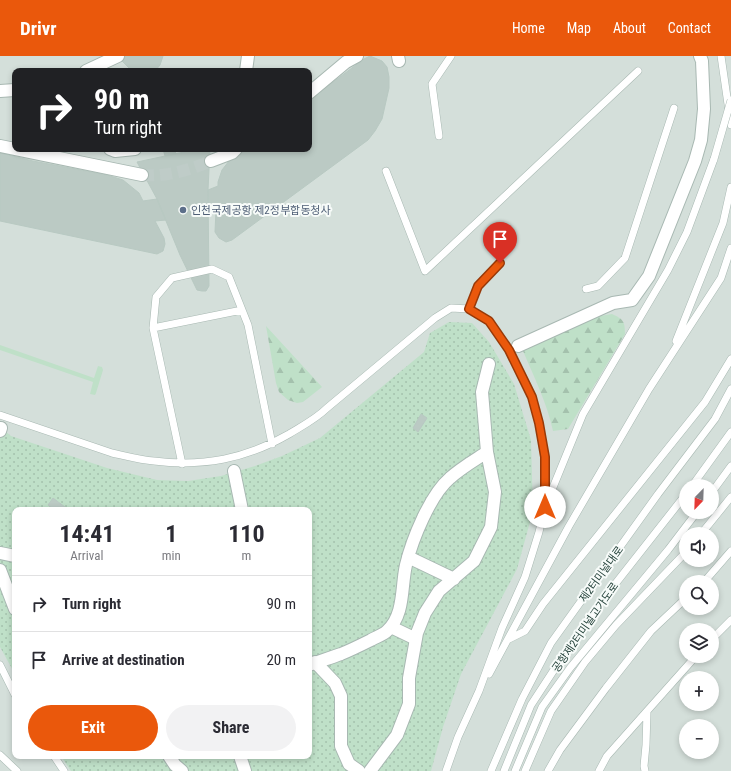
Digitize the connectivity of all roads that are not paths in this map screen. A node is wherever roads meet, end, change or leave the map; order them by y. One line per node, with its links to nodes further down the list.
1 (118, 56): 7 (street)
2 (248, 56): 8 (street)
3 (357, 56): 11 (street)
4 (451, 56): 16 (lane)
5 (700, 56): 31 (street)
6 (721, 56): 15 (lane)
7 (92, 68)
8 (246, 68)
9 (638, 70): 22 (lane)
10 (12, 90): 12 (street)
11 (312, 90)
12 (0, 91)
13 (731, 100): 48 (lane, bridge)
14 (674, 108): 27 (lane)
15 (731, 125)
16 (439, 136)
17 (0, 146): 18 (street)
18 (12, 148)
19 (29, 152): 23 (street)
20 (233, 152): 21 (street)
21 (211, 161)
22 (386, 171)
23 (142, 175)
24 (731, 187): 32 (lane)
25 (731, 248): 32 (lane)
26 (500, 263): 28 (lane)
27 (586, 289)
28 (469, 309): 38 (lane); 48 (lane)
29 (242, 310): 30 (lane); 30 (lane); 38 (lane)
30 (153, 328): 40 (lane)
31 (518, 346)
32 (670, 356): 65 (lane)
33 (731, 359): 65 (lane)
34 (489, 364): 39 (street)
35 (731, 389): 83 (lane, 제2터미널대로)
36 (0, 415): 40 (lane)
37 (731, 432): 43 (lane)
38 (272, 444): 40 (lane)
39 (487, 452): 54 (street); 58 (street)
40 (182, 464)
41 (731, 466): 44 (lane)
42 (234, 471): 47 (street)
43 (697, 479)
44 (719, 482)
45 (731, 497): 50 (lane)
46 (679, 503): 84 (lane, 공항제2터미널고가도로)
47 (241, 507)
48 (545, 507): 70 (lane)
49 (692, 519): 85 (lane)
50 (707, 527)
51 (731, 551): 57 (lane)
52 (0, 553): 53 (street)
53 (12, 555)
54 (408, 557): 58 (street); 62 (street)
55 (679, 559): 86 (lane, 공항제2터미널고가도로)
56 (0, 570): 59 (street)
57 (710, 575)
58 (454, 579): 64 (street)
59 (12, 603)
60 (679, 605): 87 (lane)
61 (731, 620): 63 (lane)
62 (391, 628): 64 (street); 66 (street)
63 (719, 632)
64 (416, 638): 81 (street)
65 (509, 638): 70 (lane)
66 (312, 663): 80 (street)
67 (690, 663): 71 (lane)
68 (0, 665): 69 (lane)
69 (12, 689)
70 (479, 691): 82 (lane)
71 (647, 712): 88 (lane); 89 (lane)
72 (0, 755): 76 (lane)
73 (56, 759): 77 (lane)
74 (171, 759): 78 (street)
75 (241, 759): 79 (street)
76 (17, 771)
77 (64, 771)
78 (182, 771)
79 (245, 771)
80 (358, 771)
81 (370, 771)
82 (446, 771)
83 (491, 771)
84 (504, 771)
85 (515, 771)
86 (525, 771)
87 (548, 771)
88 (599, 771)
89 (645, 771)

